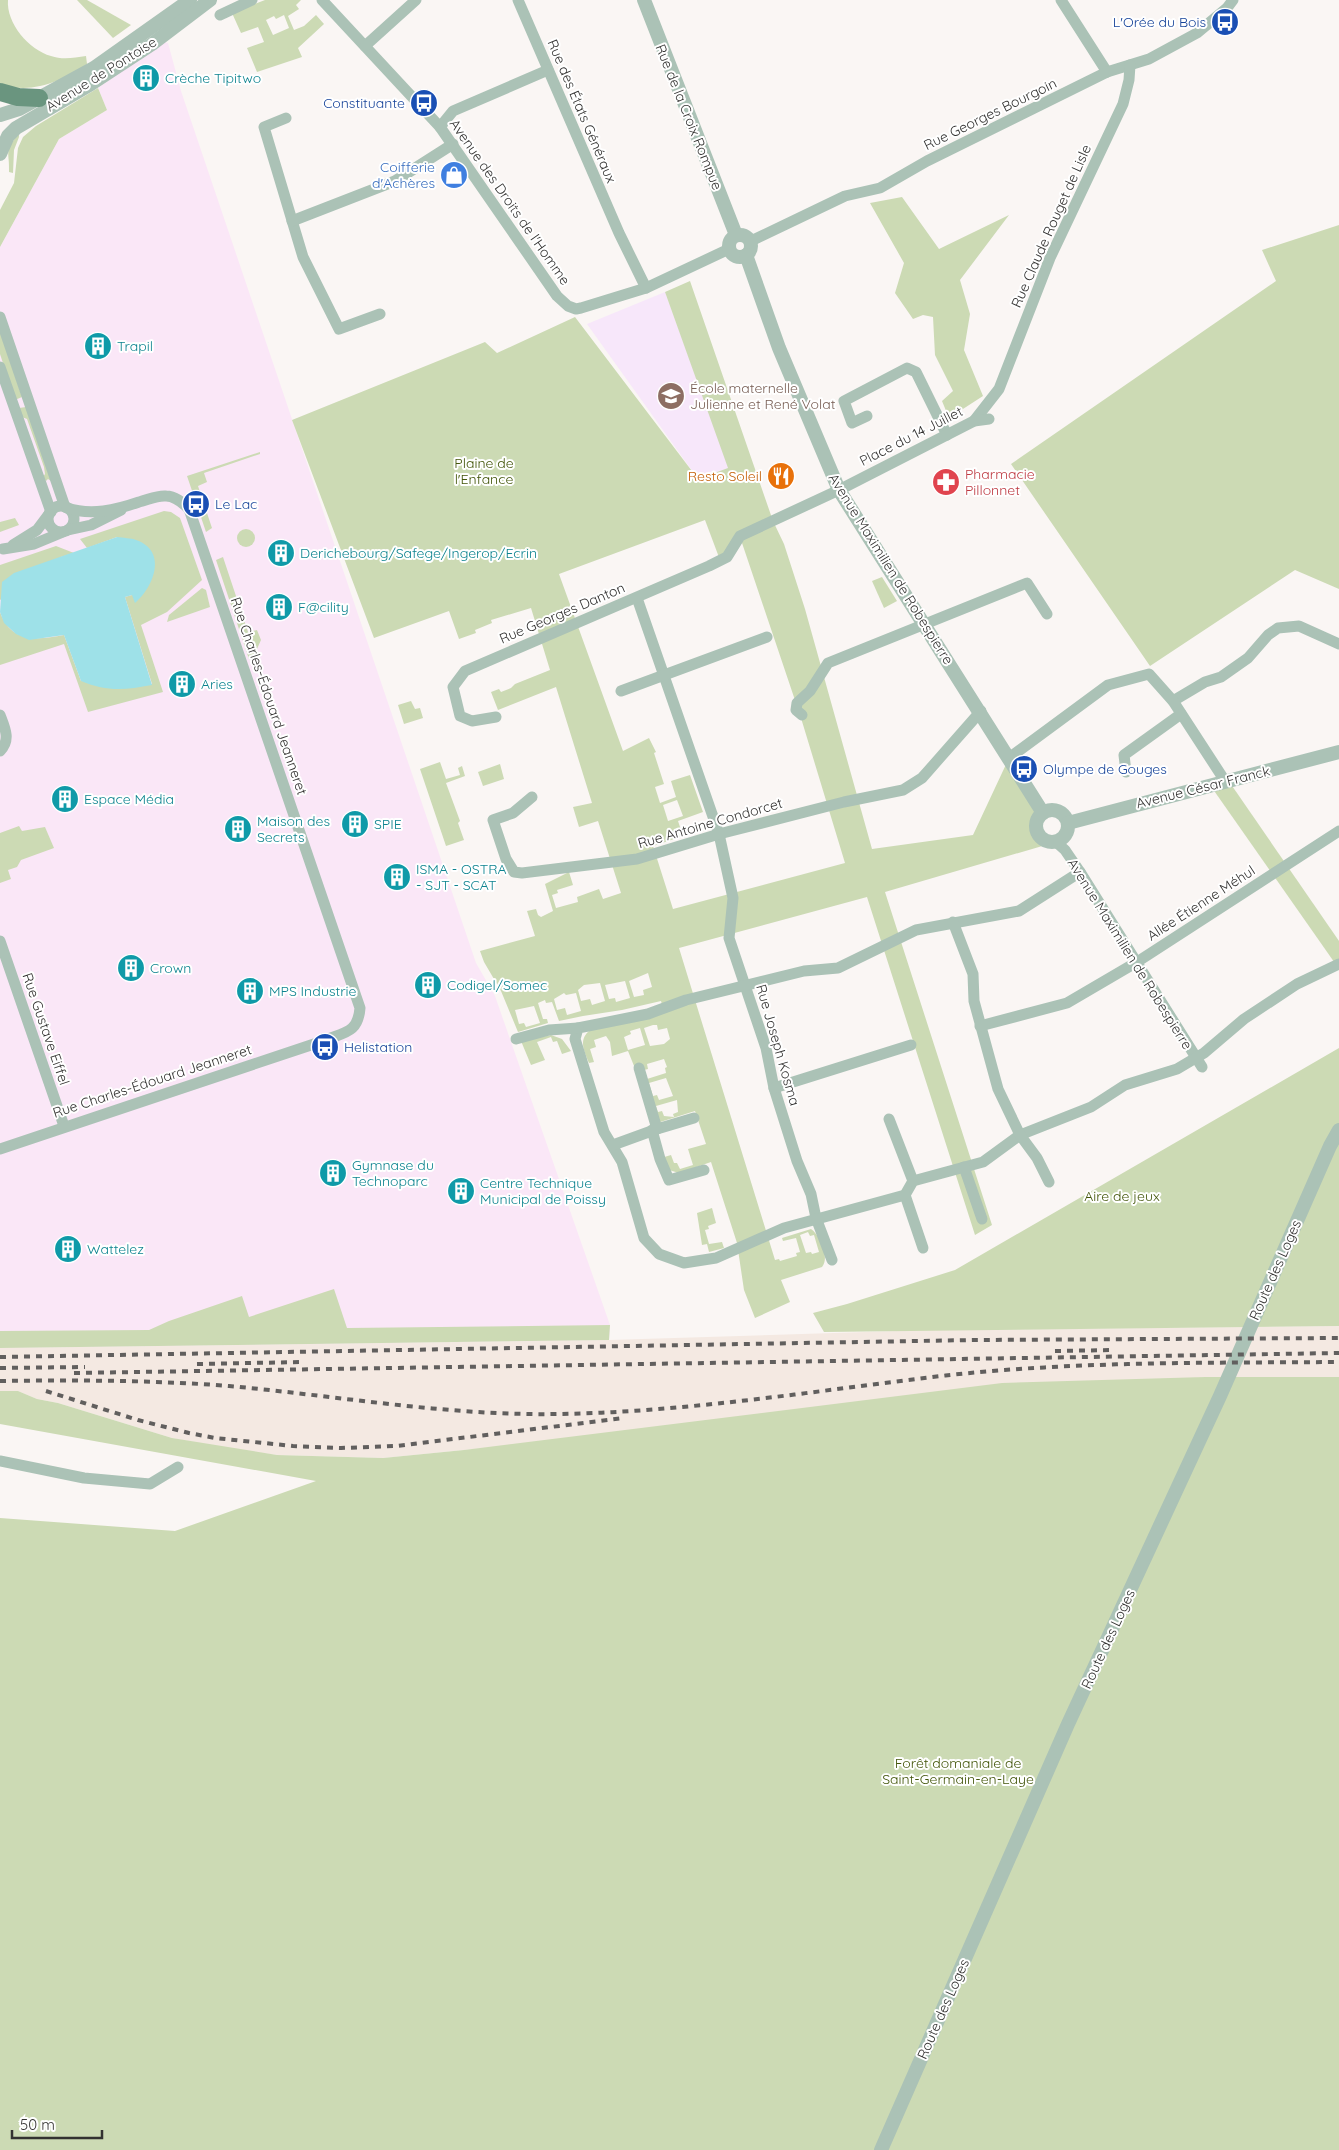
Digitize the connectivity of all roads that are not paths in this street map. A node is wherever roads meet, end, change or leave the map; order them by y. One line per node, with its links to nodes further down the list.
1 (190, 0): 11 (street)
2 (210, 0): 11 (street, Avenue de Pontoise)
3 (252, 0): 10 (street)
4 (322, 0): 12 (street, Avenue des Droits de l'Homme)
5 (416, 0): 12 (street)
6 (518, 0): 14 (street, Rue des États Généraux)
7 (644, 0): 24 (street, Rue de la Croix Rompue)
8 (1061, 0): 15 (street)
9 (1233, 0): 13 (street, Rue Georges Bourgoin)
10 (220, 15)
11 (167, 29): 17 (street, Avenue de Pontoise); 22 (street, Avenue de Pontoise)
12 (365, 46): 20 (street, Avenue des Droits de l'Homme)
13 (1130, 65): 15 (street, Rue Georges Bourgoin); 34 (street, Rue Claude Rouget de Lisle)
14 (548, 70): 20 (street); 28 (street, Rue des États Généraux)
15 (1107, 72): 25 (street, Rue Georges Bourgoin)
16 (0, 92): 17 (main road)
17 (39, 98): 18 (street, Avenue de Pontoise)
18 (0, 115)
19 (286, 118): 23 (street)
20 (440, 127): 21 (street, Avenue des Droits de l'Homme)
21 (453, 144): 23 (street); 28 (street, Avenue des Droits de l'Homme)
22 (0, 154)
23 (292, 222): 29 (street)
24 (736, 235): 25 (street); 26 (street)
25 (751, 241): 27 (street)
26 (729, 249): 27 (street); 28 (street)
27 (746, 255): 36 (street, Avenue Maximilien de Robespierre)
28 (646, 288)
29 (380, 314)
30 (0, 318): 38 (street)
31 (0, 367): 39 (street)
32 (867, 416): 35 (street)
33 (989, 419): 34 (street, Place du 14 Juillet)
34 (974, 421): 35 (street, Place du 14 Juillet)
35 (947, 435): 36 (street, Place du 14 Juillet)
36 (839, 490): 41 (street, Place du 14 Juillet); 45 (street, Avenue Maximilien de Robespierre)
37 (127, 506): 38 (street, Rue Charles-Édouard Jeanneret); 40 (street, Rue Charles-Édouard Jeanneret); 82 (street, Rue Charles-Édouard Jeanneret)
38 (66, 508): 39 (street); 40 (street)
39 (50, 513): 40 (street); 42 (street)
40 (65, 531): 42 (street)
41 (740, 536): 43 (street, Rue Georges Danton)
42 (2, 550)
43 (637, 598): 48 (street, Rue Joseph Kosma); 55 (street, Rue Georges Danton)
44 (1047, 614): 45 (street)
45 (924, 624): 51 (street, Avenue Maximilien de Robespierre); 54 (street)
46 (767, 637): 48 (street)
47 (1339, 644): 50 (street)
48 (664, 673): 49 (street); 65 (street, Rue Joseph Kosma)
49 (621, 690)
50 (1173, 701): 52 (street); 58 (street)
51 (981, 711): 58 (street, Avenue Maximilien de Robespierre); 65 (street, Rue Antoine Condorcet)
52 (1181, 714): 59 (street); 60 (street)
53 (0, 715): 56 (street)
54 (802, 715)
55 (496, 717)
56 (0, 751)
57 (1339, 752): 60 (street, Avenue César Franck)
58 (1009, 758): 62 (street, Avenue Maximilien de Robespierre)
59 (1126, 772)
60 (1225, 781): 63 (street, Avenue César Franck)
61 (532, 797): 65 (street, Rue Antoine Condorcet)
62 (1043, 812): 63 (street); 66 (street)
63 (1068, 823): 66 (street)
64 (1339, 831): 70 (street, Allée Étienne Méhul)
65 (719, 834): 72 (street, Rue Joseph Kosma)
66 (1056, 842): 67 (street, Avenue Maximilien de Robespierre)
67 (1080, 872): 68 (street); 70 (street, Avenue Maximilien de Robespierre)
68 (953, 922): 72 (street); 73 (street)
69 (0, 941): 82 (street, Rue Gustave Eiffel)
70 (1137, 962): 73 (street, Allée Étienne Méhul); 77 (street, Avenue Maximilien de Robespierre)
71 (1339, 964): 77 (street)
72 (745, 985): 74 (street); 79 (street, Rue Joseph Kosma)
73 (980, 1026): 85 (street)
74 (578, 1028): 75 (street); 86 (street)
75 (516, 1039)
76 (910, 1045): 79 (street)
77 (1199, 1063): 85 (street)
78 (639, 1068): 83 (street)
79 (774, 1088): 93 (street, Rue Joseph Kosma)
80 (694, 1118): 83 (street)
81 (889, 1119): 90 (street)
82 (64, 1126): 87 (street, Rue Charles-Édouard Jeanneret)
83 (655, 1129): 86 (street); 89 (street)
84 (1339, 1130): 99 (street, Route des Loges)
85 (1020, 1135): 88 (street); 91 (street)
86 (612, 1145): 93 (street)
87 (0, 1149)
88 (964, 1167): 90 (street); 94 (street)
89 (704, 1170)
90 (913, 1181): 92 (street)
91 (1049, 1182)
92 (905, 1195): 93 (street); 95 (street)
93 (816, 1218): 96 (street, Rue Joseph Kosma)
94 (982, 1219)
95 (923, 1248)
96 (832, 1260)
97 (0, 1460): 98 (street)
98 (178, 1467)
99 (881, 2150)

